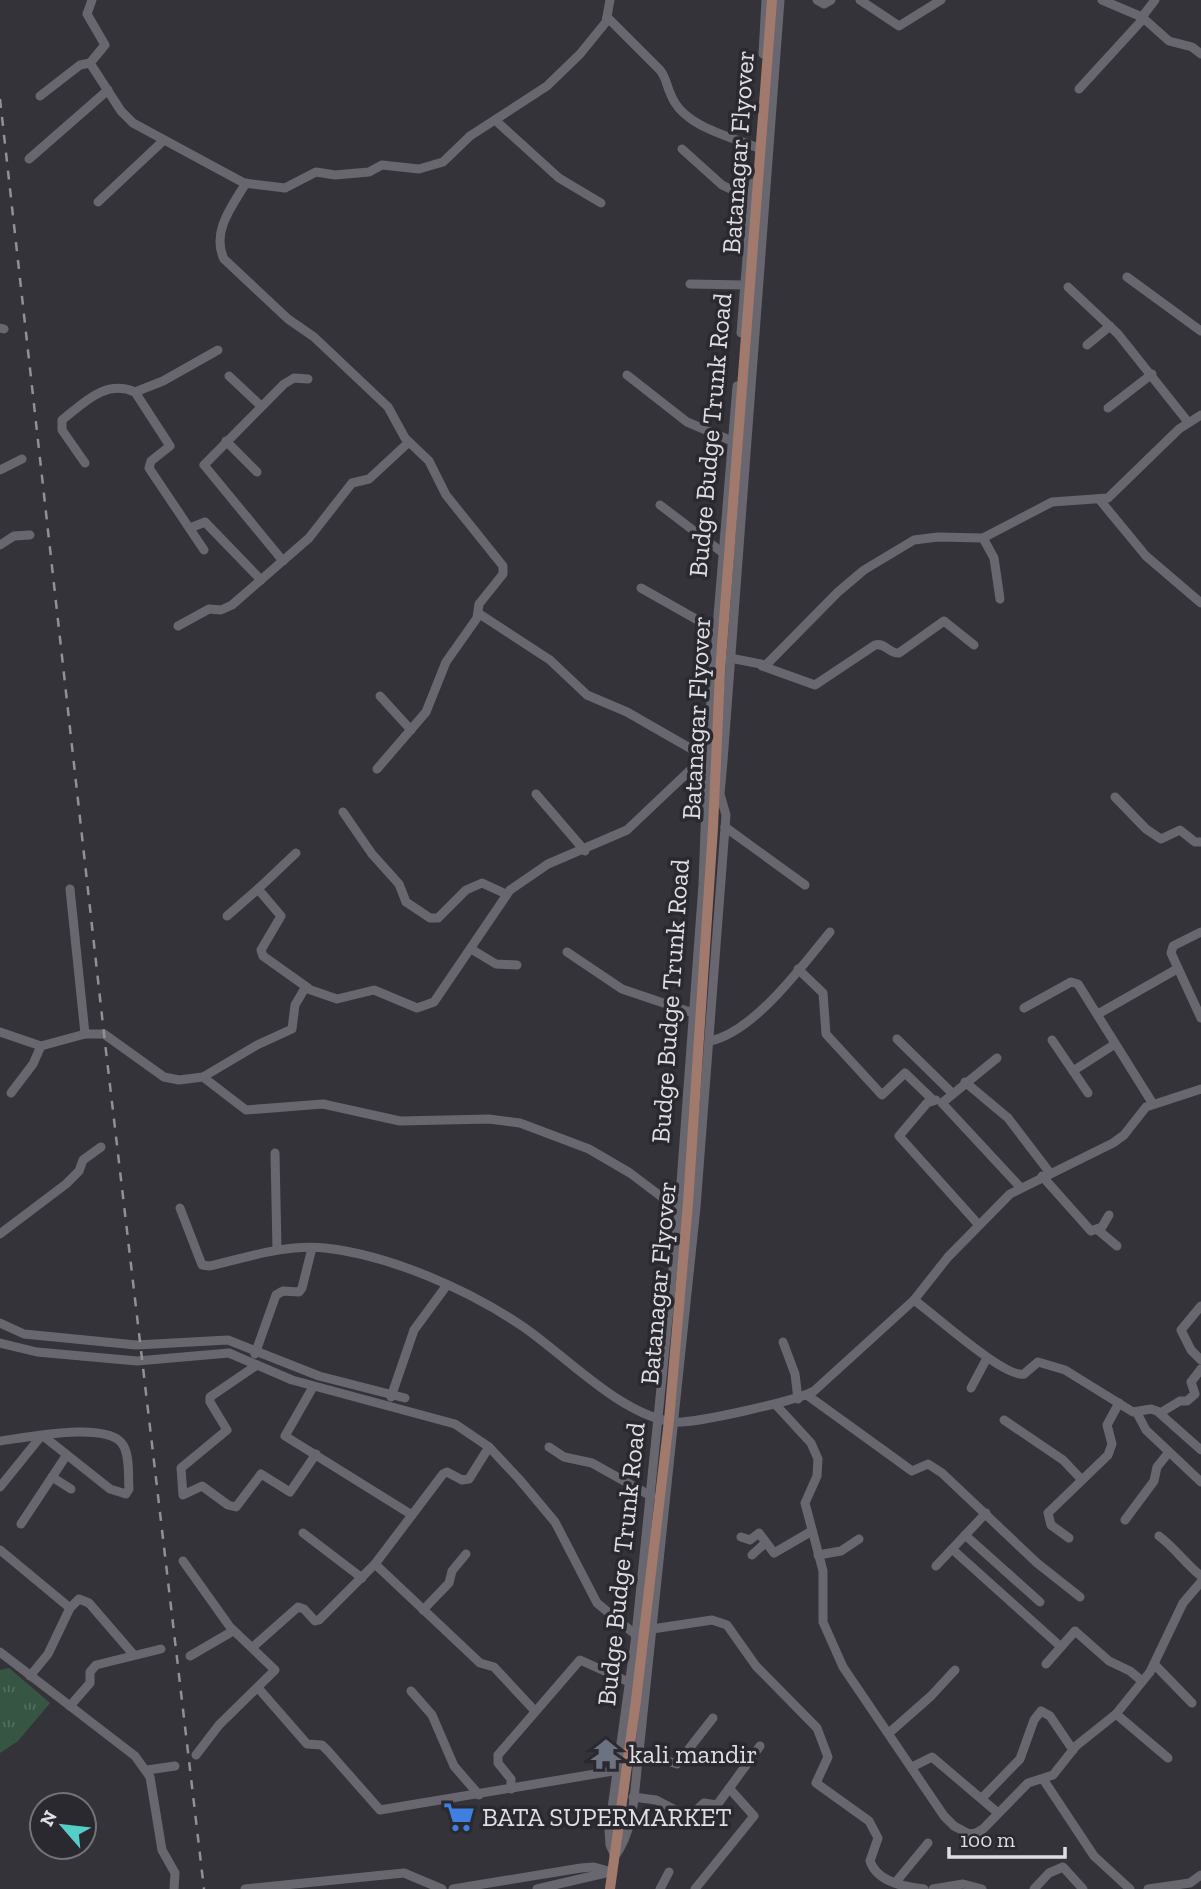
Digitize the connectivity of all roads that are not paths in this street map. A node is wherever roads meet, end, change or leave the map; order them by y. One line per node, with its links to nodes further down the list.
1 (92, 0): 15 (street)
2 (610, 0): 12 (street)
3 (766, 0): 21 (street, Budge Budge Trunk Road)
4 (772, 0): 234 (main road, Batanagar Flyover)
5 (780, 0): 69 (street, Budge Budge Trunk Road)
6 (817, 0): 7 (street)
7 (831, 0)
8 (860, 0): 9 (street)
9 (941, 0)
10 (1102, 0): 13 (street)
11 (1155, 0): 13 (street)
12 (607, 17): 19 (street); 21 (street)
13 (1143, 18): 14 (street); 16 (street)
14 (1201, 54)
15 (90, 63): 17 (street); 18 (street)
16 (1079, 89)
17 (108, 90): 20 (street); 23 (street)
18 (40, 96)
19 (495, 120): 24 (street); 27 (street)
20 (163, 141): 24 (street); 26 (street)
21 (755, 147): 25 (street, Budge Budge Trunk Road)
22 (682, 149): 25 (street)
23 (29, 159)
24 (246, 183): 47 (street)
25 (751, 199): 30 (street, Budge Budge Trunk Road)
26 (98, 202)
27 (601, 203)
28 (1127, 277): 33 (street)
29 (690, 284): 30 (street)
30 (745, 285): 45 (street, Budge Budge Trunk Road)
31 (1068, 287): 32 (street)
32 (1110, 326): 34 (street); 36 (street)
33 (1201, 331)
34 (1087, 345)
35 (218, 349): 40 (street)
36 (1152, 374): 42 (street); 44 (street)
37 (626, 375): 45 (street)
38 (229, 376): 41 (street)
39 (308, 379): 41 (street)
40 (135, 392): 49 (street); 54 (street)
41 (261, 406): 46 (street)
42 (1108, 408)
43 (1201, 415): 44 (street)
44 (1188, 422): 52 (street)
45 (732, 440): 59 (street, Budge Budge Trunk Road)
46 (226, 441): 51 (street); 60 (street)
47 (409, 442): 60 (street); 65 (street)
48 (22, 458): 50 (street)
49 (85, 463)
50 (0, 470)
51 (257, 471)
52 (1099, 499): 56 (street); 64 (street)
53 (660, 505): 59 (street)
54 (190, 528): 58 (street); 61 (street)
55 (30, 535): 57 (street)
56 (983, 538): 63 (street); 70 (street)
57 (0, 545)
58 (204, 550)
59 (723, 553): 67 (street, Budge Budge Trunk Road)
60 (283, 561): 61 (street)
61 (261, 580): 66 (street)
62 (641, 588): 67 (street)
63 (1000, 599)
64 (1201, 603)
65 (478, 613): 72 (street); 73 (street)
66 (178, 626)
67 (717, 631): 73 (street, Budge Budge Trunk Road)
68 (974, 645): 70 (street)
69 (730, 658): 70 (street); 74 (street, Budge Budge Trunk Road)
70 (762, 666)
71 (380, 696): 72 (street)
72 (411, 730): 75 (street)
73 (705, 758): 74 (street); 81 (street); 97 (street, Budge Budge Trunk Road)
74 (723, 761): 79 (street, Budge Budge Trunk Road)
75 (377, 769)
76 (536, 794): 81 (street)
77 (1115, 797): 80 (street)
78 (343, 812): 86 (street)
79 (725, 827): 83 (street); 104 (street, Budge Budge Trunk Road)
80 (1201, 842)
81 (586, 851): 86 (street)
82 (296, 853): 84 (street)
83 (805, 885)
84 (258, 889): 87 (street); 95 (street)
85 (70, 890): 101 (street)
86 (506, 894): 90 (street)
87 (227, 916)
88 (830, 932): 93 (street)
89 (1201, 932): 94 (street)
90 (471, 949): 92 (street); 95 (street)
91 (567, 952): 97 (street)
92 (517, 965)
93 (799, 969): 104 (street); 115 (street)
94 (1177, 969): 98 (street); 99 (street)
95 (308, 988): 109 (street)
96 (1024, 1008): 98 (street)
97 (693, 1013): 122 (street, Budge Budge Trunk Road)
98 (1098, 1014): 105 (street)
99 (1201, 1018)
100 (0, 1032): 106 (street)
101 (85, 1034): 106 (street); 109 (street)
102 (897, 1039): 113 (street)
103 (1052, 1040): 108 (street)
104 (710, 1041): 152 (street, Budge Budge Trunk Road)
105 (1115, 1044): 108 (street); 116 (street)
106 (41, 1046): 112 (street)
107 (997, 1058): 110 (street)
108 (1073, 1071): 114 (street)
109 (203, 1077): 122 (street)
110 (965, 1082): 113 (street); 119 (street)
111 (1201, 1089): 116 (street)
112 (11, 1093)
113 (952, 1093): 115 (street)
114 (1088, 1093)
115 (938, 1100): 120 (street); 124 (street)
116 (1153, 1104): 119 (street)
117 (101, 1147): 125 (street)
118 (275, 1153): 129 (street)
119 (1046, 1175): 120 (street); 126 (street)
120 (1020, 1187): 124 (street)
121 (180, 1208): 129 (street)
122 (679, 1210): 150 (street, Budge Budge Trunk Road)
123 (1110, 1215): 126 (street)
124 (978, 1224): 131 (street)
125 (2, 1229)
126 (1098, 1230): 127 (street)
127 (1118, 1246)
128 (312, 1248): 129 (street); 130 (street); 136 (street)
129 (277, 1250)
130 (447, 1285): 142 (street); 150 (street)
131 (914, 1300): 137 (street); 143 (street)
132 (1201, 1306): 138 (street)
133 (0, 1323): 136 (street)
134 (783, 1342): 143 (street)
135 (0, 1343): 136 (street)
136 (255, 1358): 140 (street); 142 (street); 159 (street)
137 (987, 1358): 141 (street); 145 (street)
138 (1201, 1360)
139 (1201, 1369): 149 (street)
140 (313, 1387): 147 (street); 159 (street)
141 (971, 1388)
142 (391, 1395): 144 (street); 147 (street)
143 (802, 1397): 146 (street); 167 (street)
144 (405, 1398)
145 (1119, 1403): 148 (street); 162 (street)
146 (776, 1405): 152 (street); 171 (street)
147 (389, 1406): 155 (street)
148 (1137, 1413): 149 (street); 158 (street)
149 (1160, 1413): 157 (street)
150 (660, 1418): 152 (street); 166 (street, Budge Budge Trunk Road)
151 (1004, 1420): 162 (street)
152 (676, 1422): 194 (street, Budge Budge Trunk Road)
153 (42, 1435): 154 (street); 160 (street); 160 (street); 164 (street)
154 (0, 1441)
155 (489, 1447): 168 (street); 195 (street)
156 (549, 1447): 166 (street)
157 (1201, 1450)
158 (1169, 1452): 163 (street); 169 (street)
159 (316, 1454): 168 (street)
160 (66, 1456): 161 (street)
161 (52, 1477): 165 (street); 170 (street)
162 (1081, 1479): 176 (street)
163 (1201, 1482)
164 (0, 1488)
165 (71, 1489)
166 (651, 1496): 195 (street, Budge Budge Trunk Road)
167 (986, 1513): 173 (street); 190 (street)
168 (412, 1515): 185 (street)
169 (1125, 1520)
170 (21, 1524)
171 (812, 1531): 177 (street); 183 (street)
172 (303, 1533): 188 (street)
173 (965, 1535): 179 (street); 191 (street)
174 (1159, 1536): 187 (street)
175 (741, 1537): 177 (street)
176 (1069, 1538)
177 (765, 1543): 182 (street)
178 (856, 1544): 183 (street)
179 (952, 1549): 186 (street); 197 (street)
180 (0, 1550): 192 (street)
181 (466, 1554): 193 (street)
182 (752, 1555)
183 (818, 1555): 216 (street)
184 (183, 1561): 196 (street)
185 (375, 1564): 188 (street); 193 (street)
186 (936, 1566)
187 (1201, 1576)
188 (362, 1578): 198 (street)
189 (1201, 1582): 204 (street)
190 (1080, 1597)
191 (1040, 1602)
192 (70, 1608): 201 (street); 206 (street)
193 (423, 1610): 213 (street)
194 (652, 1628): 219 (street, Budge Budge Trunk Road); 238 (street)
195 (636, 1630): 208 (street, Budge Budge Trunk Road)
196 (233, 1631): 198 (street); 202 (street)
197 (1060, 1646): 203 (street); 207 (street)
198 (253, 1647): 209 (street)
199 (161, 1649): 201 (street)
200 (0, 1653): 206 (street)
201 (133, 1654): 212 (street)
202 (190, 1656)
203 (1046, 1664)
204 (1155, 1665): 207 (street); 211 (street)
205 (956, 1670): 216 (street)
206 (30, 1676): 212 (street)
207 (1142, 1681): 214 (street)
208 (631, 1683): 213 (street); 225 (street, Budge Budge Trunk Road)
209 (259, 1689): 220 (street); 229 (street)
210 (411, 1691): 229 (street)
211 (1192, 1703)
212 (70, 1706): 224 (street)
213 (536, 1711): 228 (street)
214 (1116, 1714): 218 (street); 221 (street)
215 (713, 1718): 219 (street)
216 (889, 1732): 223 (street)
217 (760, 1746): 227 (street)
218 (1073, 1750): 226 (street); 231 (street)
219 (639, 1752): 230 (street, Budge Budge Trunk Road)
220 (196, 1755)
221 (1168, 1758)
222 (175, 1766): 224 (street)
223 (912, 1767): 231 (street); 232 (street)
224 (147, 1770): 240 (street)
225 (619, 1770): 228 (street); 234 (street, Budge Budge Trunk Road)
226 (1043, 1779): 232 (street); 253 (street)
227 (729, 1788): 230 (street); 247 (street)
228 (511, 1789): 229 (street)
229 (479, 1795)
230 (633, 1797): 234 (street, Budge Budge Trunk Road)
231 (982, 1798): 232 (street)
232 (998, 1813)
233 (928, 1843): 238 (street)
234 (615, 1856): 235 (main road, Batanagar Flyover)
235 (612, 1872): 243 (street); 244 (street); 245 (main road)
236 (669, 1872): 246 (street)
237 (1201, 1875): 254 (street)
238 (895, 1883): 248 (street)
239 (429, 1887): 241 (street); 242 (street)
240 (174, 1889)
241 (245, 1889)
242 (442, 1889)
243 (453, 1889)
244 (537, 1889)
245 (610, 1889)
246 (660, 1889)
247 (695, 1889)
248 (923, 1889)
249 (933, 1889): 250 (street)
250 (982, 1889)
251 (1034, 1889): 252 (street)
252 (1083, 1889)
253 (1130, 1889)
254 (1148, 1889)

